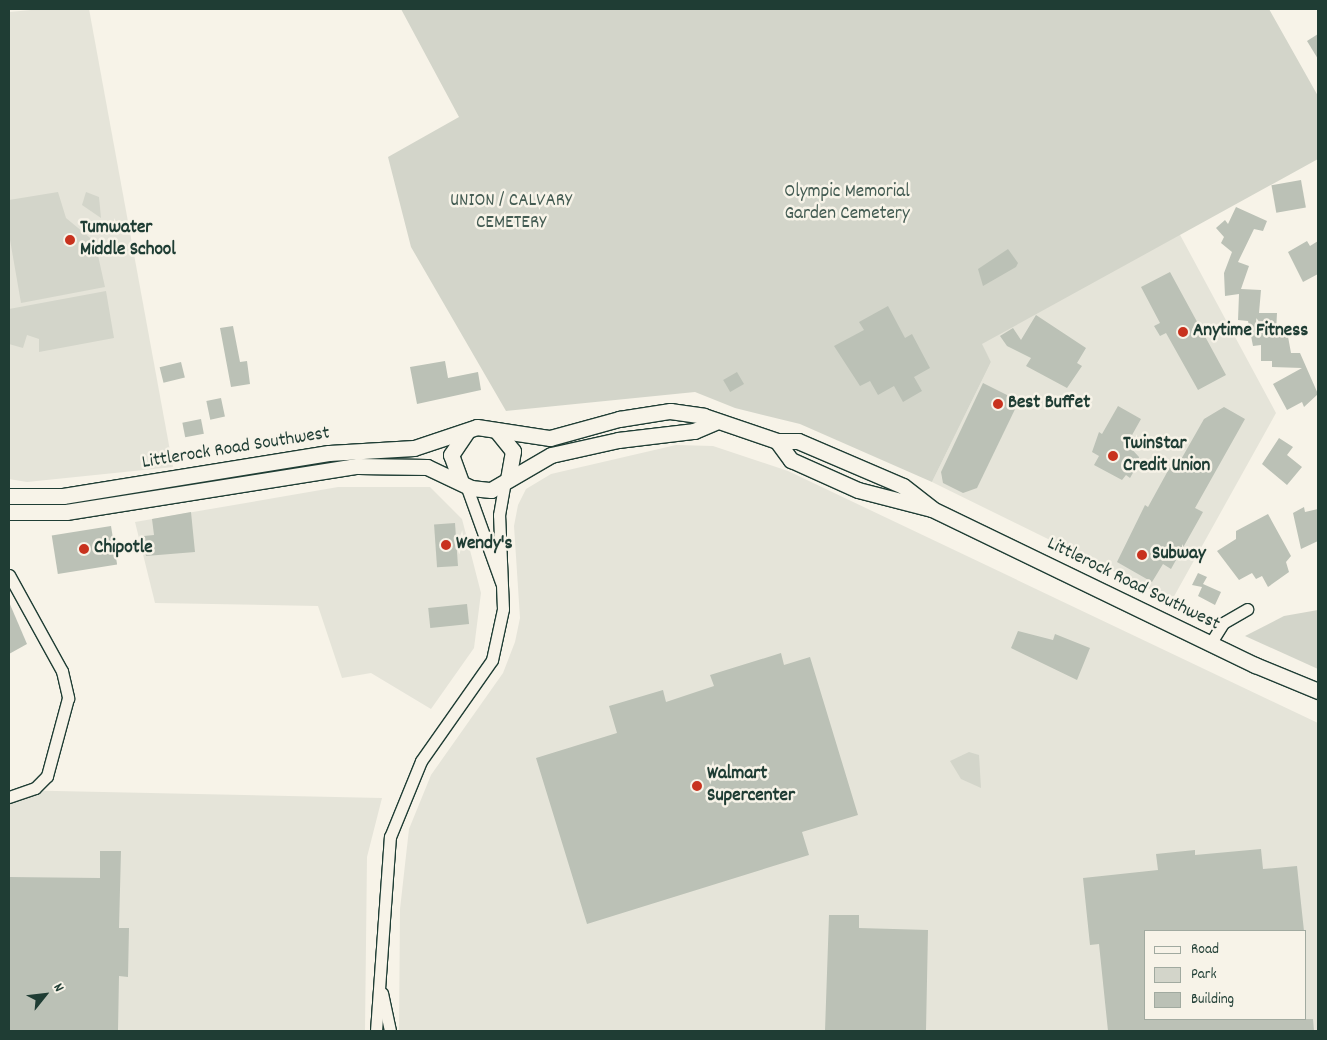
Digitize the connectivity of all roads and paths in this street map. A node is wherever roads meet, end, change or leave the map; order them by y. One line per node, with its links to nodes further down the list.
1 (715, 422): 2 (main road, Littlerock Road Southwest); 4 (main road, Littlerock Road Southwest); 5 (main road, Littlerock Road Southwest)
2 (495, 429): 3 (main road, Littlerock Road Southwest); 5 (main road)
3 (468, 430): 6 (main road); 7 (main road, Littlerock Road Southwest)
4 (777, 441): 8 (main road, Littlerock Road Southwest); 8 (main road, Littlerock Road Southwest)
5 (506, 480): 6 (main road, Littlerock Road Southwest); 11 (street)
6 (464, 484): 9 (main road, Littlerock Road Southwest); 11 (street)
7 (9, 496)
8 (932, 509): 13 (main road, Littlerock Road Southwest)
9 (9, 512)
10 (9, 575): 15 (street)
11 (501, 582): 16 (street)
12 (1247, 609): 13 (street)
13 (1210, 644): 14 (main road, Littlerock Road Southwest)
14 (1318, 691)
15 (9, 797)
16 (382, 991): 17 (street); 18 (street)
17 (376, 1031)
18 (390, 1031)

